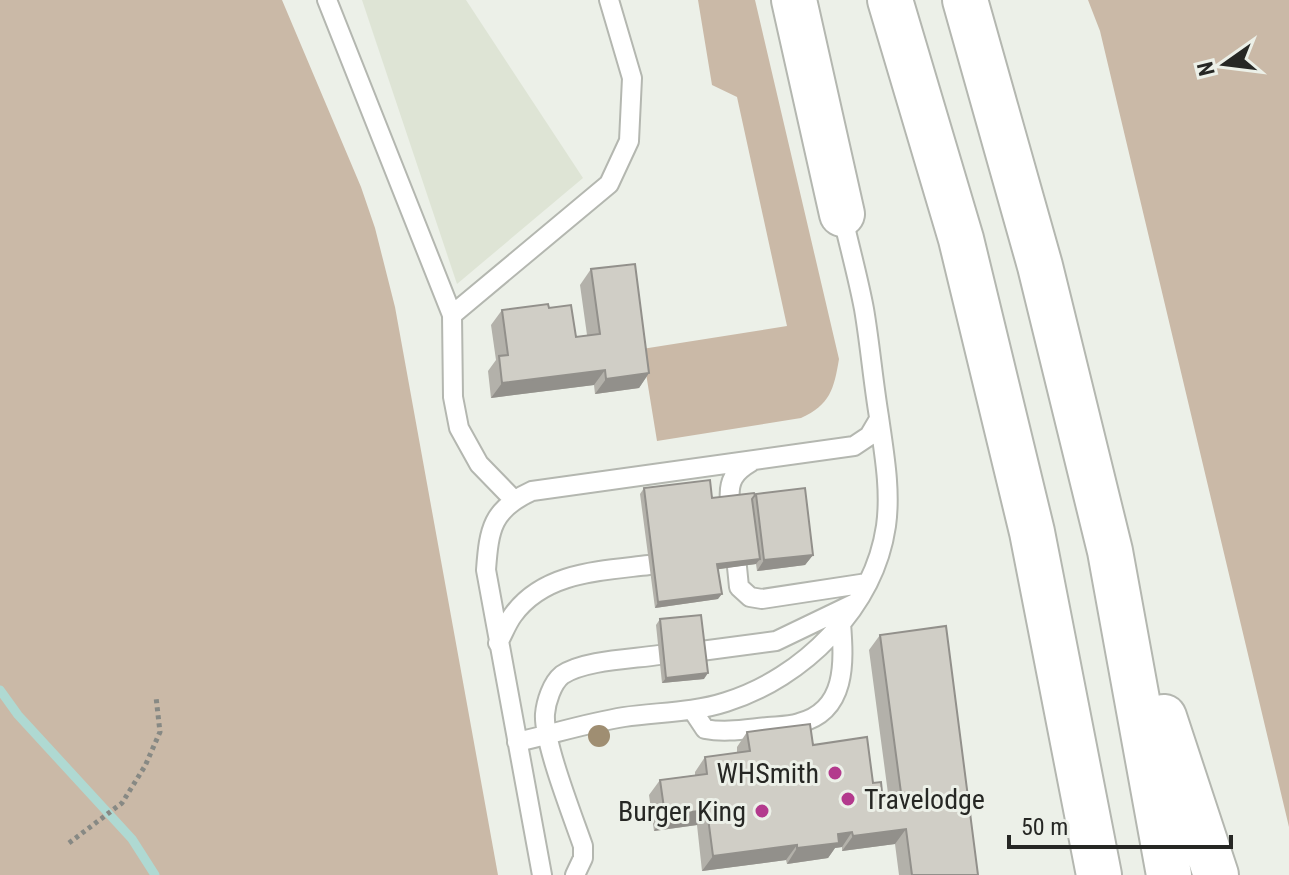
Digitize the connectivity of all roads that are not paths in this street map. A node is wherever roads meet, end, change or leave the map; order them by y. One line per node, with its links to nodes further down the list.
1 (327, 0): 7 (lane)
2 (609, 0): 7 (lane)
3 (794, 0): 6 (highway)
4 (890, 0): 26 (highway)
5 (965, 0): 12 (highway)
6 (842, 214): 8 (lane)
7 (452, 315): 10 (lane)
8 (879, 419): 9 (lane); 15 (lane)
9 (755, 460): 10 (lane); 11 (lane)
10 (514, 500): 18 (lane)
11 (730, 501)
12 (1110, 551): 27 (highway); 28 (highway)
13 (649, 565): 18 (lane)
14 (737, 567): 15 (lane)
15 (867, 583): 16 (lane)
16 (856, 602): 17 (lane); 19 (lane)
17 (841, 623): 21 (lane); 21 (lane)
18 (498, 643): 23 (lane)
19 (701, 651)
20 (659, 655): 22 (lane)
21 (693, 711): 22 (lane)
22 (548, 735): 23 (lane); 25 (lane)
23 (517, 742): 24 (lane)
24 (542, 875)
25 (575, 875)
26 (1099, 875)
27 (1169, 875)
28 (1216, 875)

